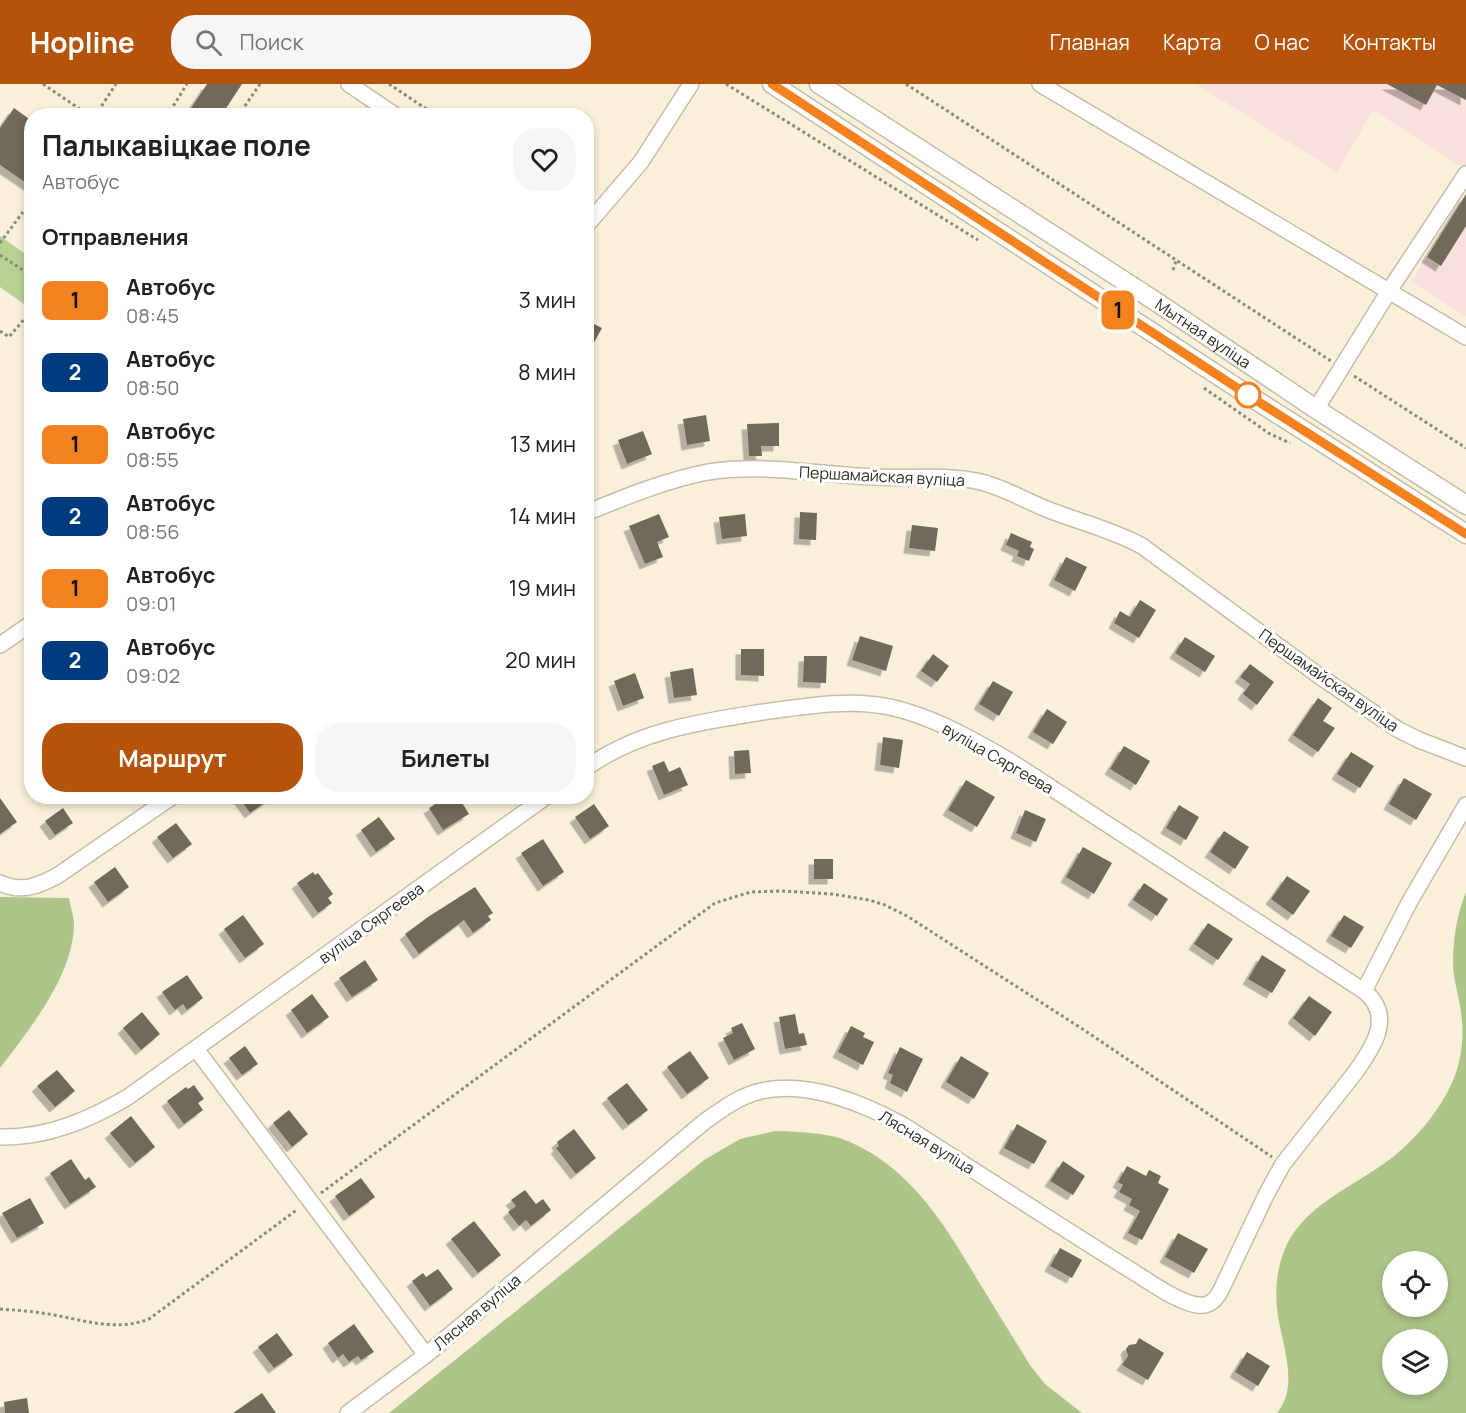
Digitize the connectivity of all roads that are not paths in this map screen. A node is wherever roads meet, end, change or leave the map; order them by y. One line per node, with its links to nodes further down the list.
1 (349, 84): 6 (street)
2 (691, 84): 8 (street)
3 (772, 84): 14 (main road, Мытная вуліца)
4 (819, 84): 11 (main road, Мытная вуліца)
5 (1040, 84): 9 (street)
6 (384, 108)
7 (1466, 174): 9 (street)
8 (594, 217)
9 (1389, 291): 10 (street); 11 (street)
10 (1466, 337)
11 (1316, 409): 12 (main road, Мытная вуліца)
12 (1466, 505)
13 (594, 510): 17 (street, Першамайская вуліца)
14 (1466, 534)
15 (24, 628): 16 (street)
16 (0, 645)
17 (1466, 758)
18 (594, 763): 23 (street, вуліца Сяргеева)
19 (161, 804): 22 (street)
20 (536, 804): 24 (street, вуліца Сяргеева)
21 (1466, 805): 23 (street)
22 (0, 883)
23 (1364, 991): 26 (street, Лясная вуліца)
24 (196, 1049): 25 (street, вуліца Сяргеева); 26 (street)
25 (0, 1137)
26 (426, 1355): 27 (street, Лясная вуліца)
27 (348, 1413)

